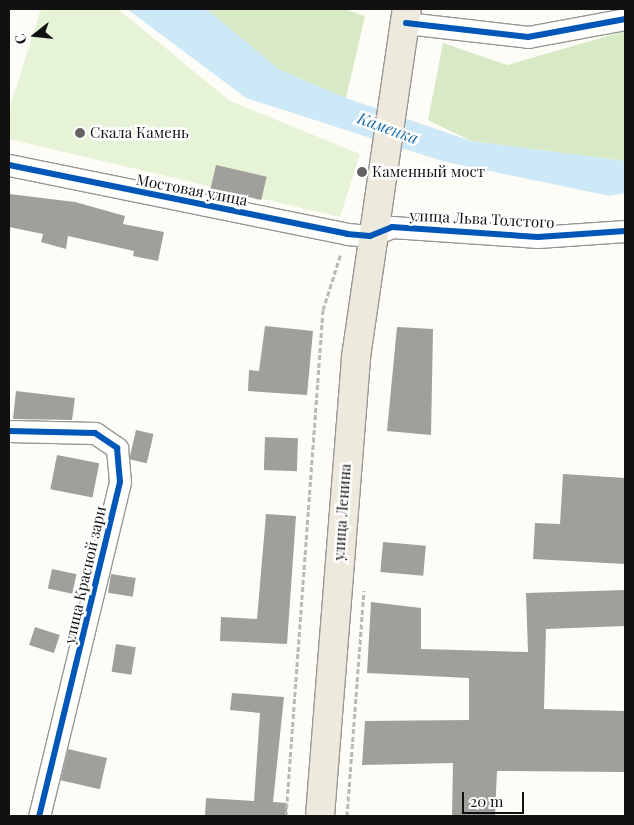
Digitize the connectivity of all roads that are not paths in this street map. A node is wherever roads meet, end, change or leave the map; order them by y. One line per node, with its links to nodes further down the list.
1 (625, 19): 2 (street)
2 (406, 23): 5 (main road, улица Ленина)
3 (9, 165): 5 (street, Мостовая улица)
4 (625, 231): 5 (street, улица Льва Толстого)
5 (358, 235): 8 (main road, улица Ленина)
6 (9, 431): 7 (street, улица Красной зари)
7 (39, 816)
8 (320, 816)

